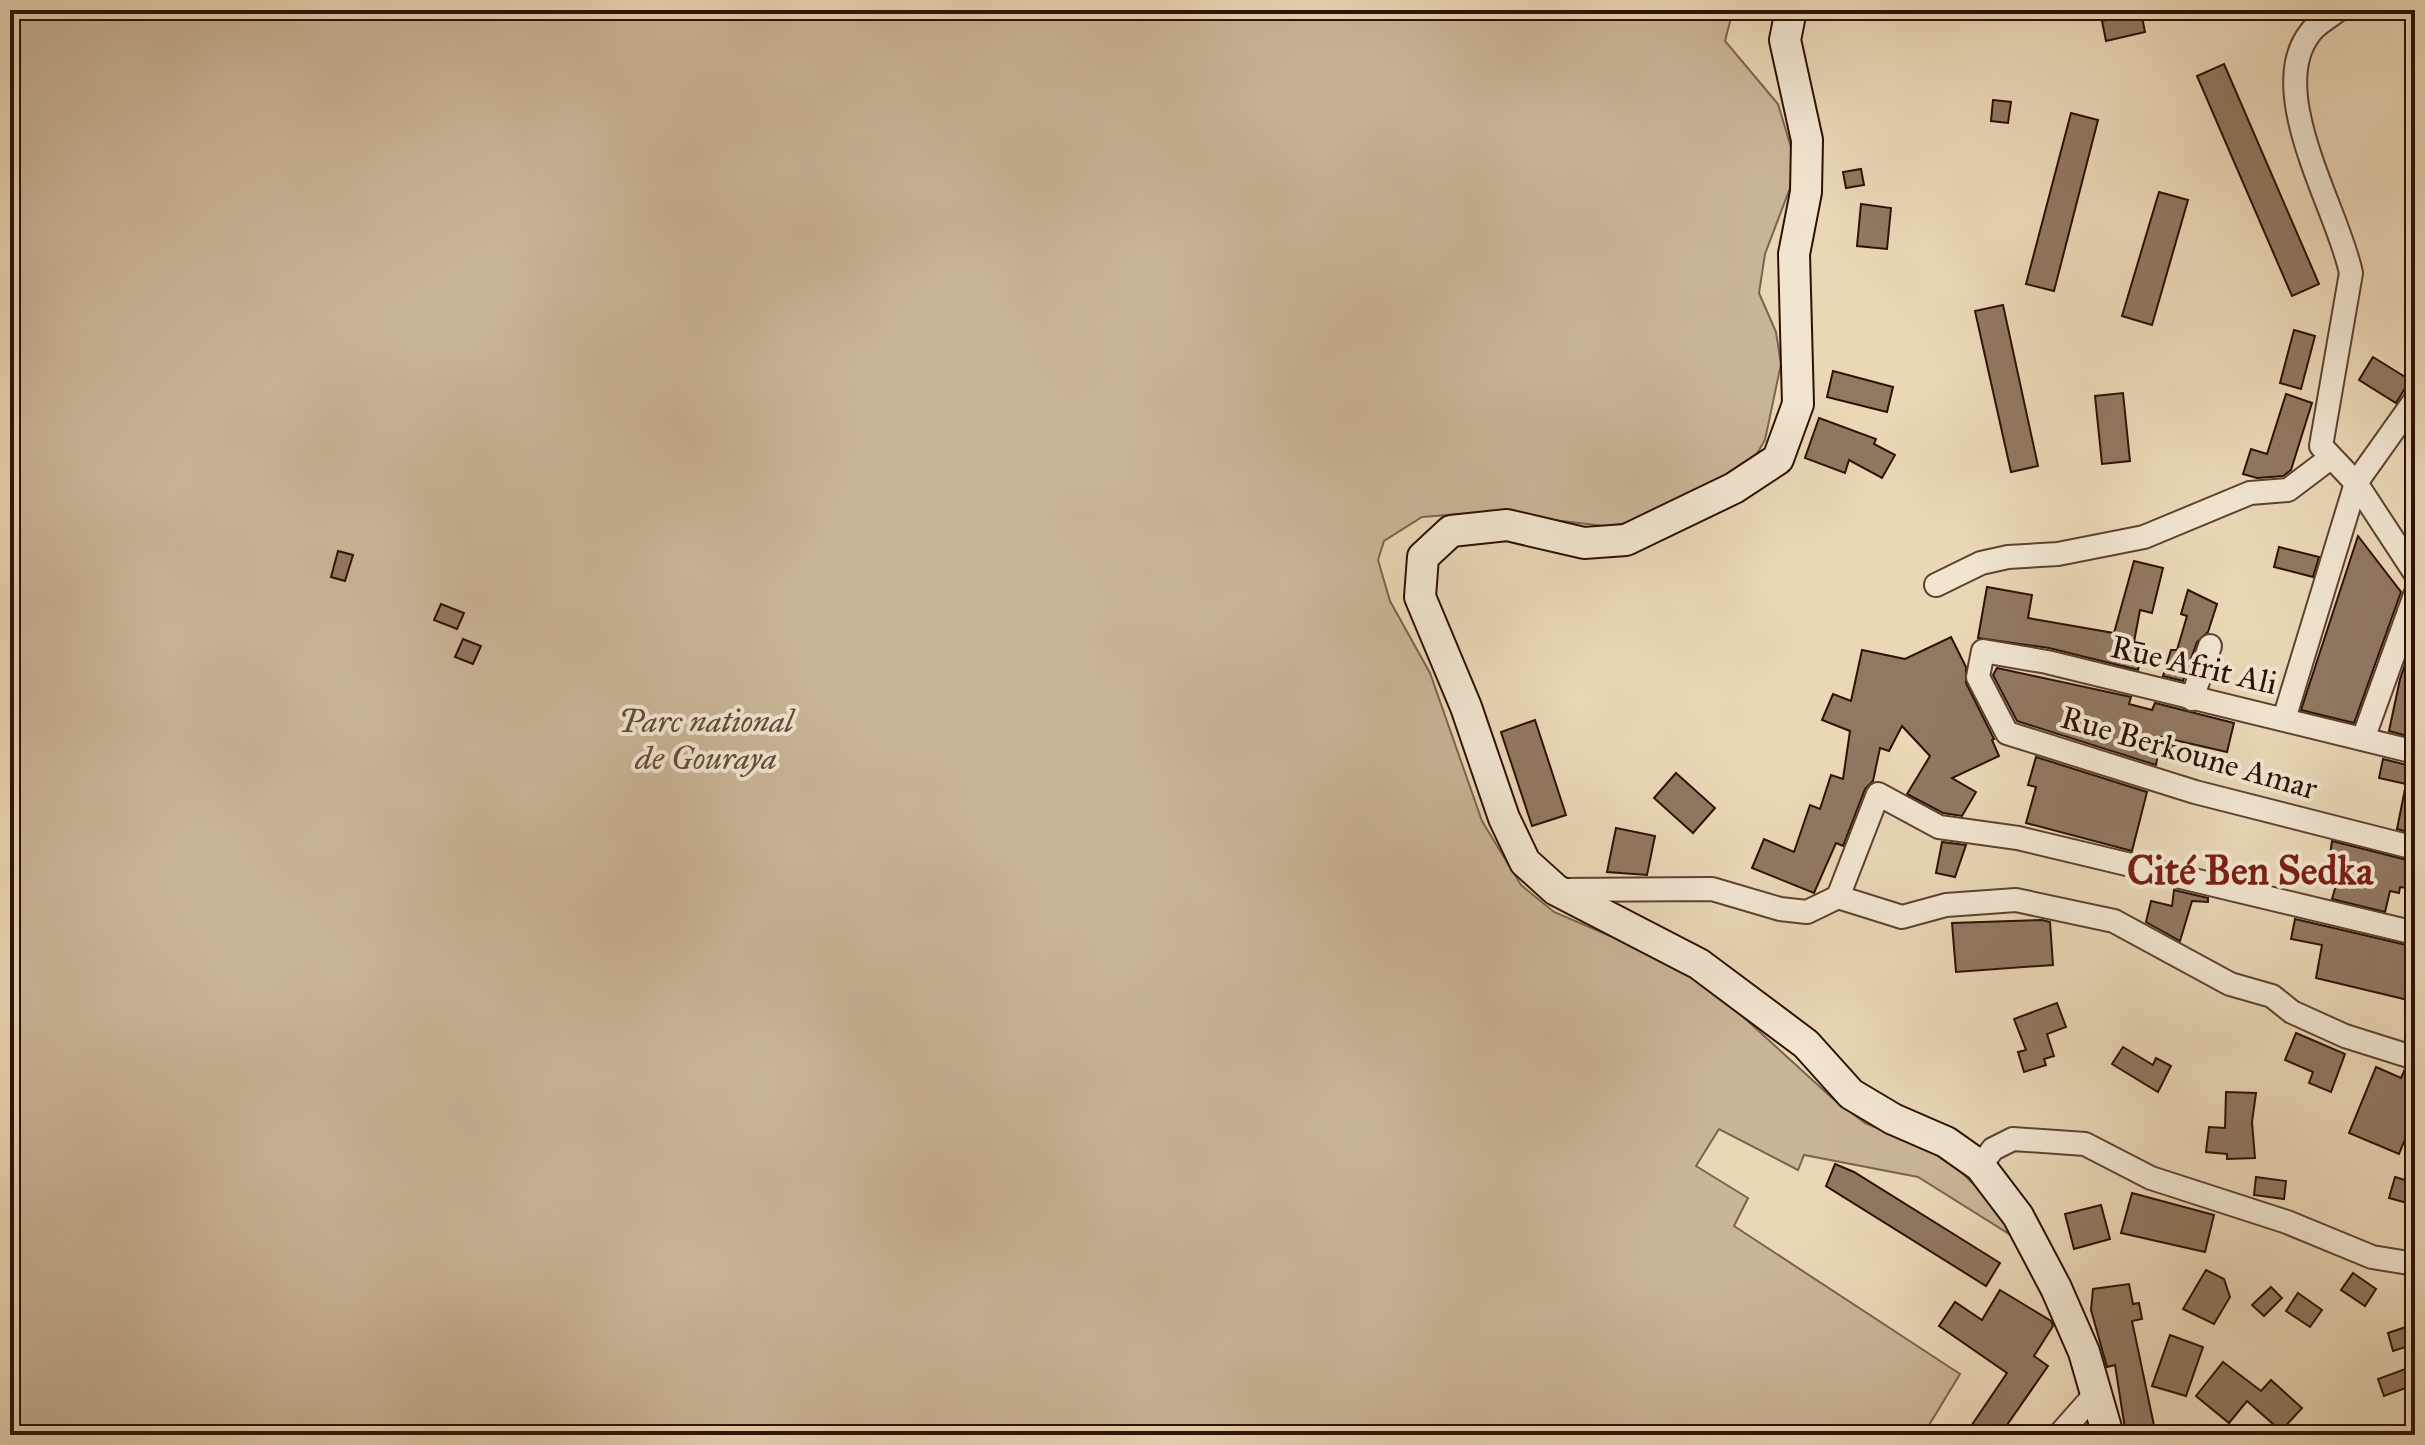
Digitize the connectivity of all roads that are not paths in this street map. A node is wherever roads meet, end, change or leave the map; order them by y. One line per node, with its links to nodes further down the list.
1 (1791, 10): 16 (main road)
2 (2338, 10): 4 (street)
3 (2415, 400): 5 (street)
4 (2329, 459): 5 (street); 7 (street)
5 (2356, 483): 6 (street); 12 (street)
6 (2415, 573)
7 (1936, 585)
8 (2415, 595): 13 (street)
9 (2210, 646): 11 (street)
10 (1978, 677): 11 (street, Rue Afrit Ali); 15 (street, Rue Berkoune Amar)
11 (2192, 699): 12 (street, Rue Afrit Ali)
12 (2284, 719): 13 (street, Rue Afrit Ali)
13 (2363, 739): 14 (street, Rue Afrit Ali)
14 (2415, 752)
15 (2415, 848)
16 (1556, 890): 17 (street); 20 (main road)
17 (1838, 897): 18 (street); 19 (street)
18 (2415, 933)
19 (2415, 1058)
20 (1980, 1166): 21 (street); 22 (main road)
21 (2415, 1264)
22 (2097, 1392): 23 (street); 24 (main road)
23 (2059, 1435)
24 (2108, 1435)

